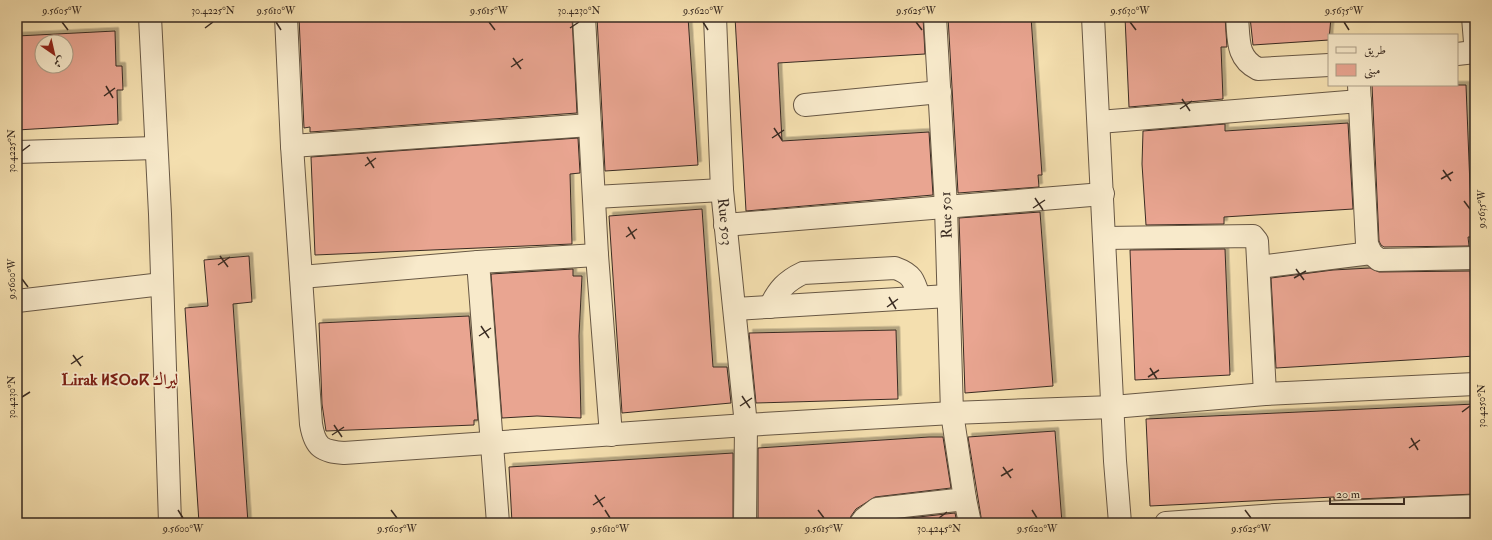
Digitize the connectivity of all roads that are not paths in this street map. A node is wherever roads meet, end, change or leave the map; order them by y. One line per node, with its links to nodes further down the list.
1 (150, 17): 19 (street)
2 (286, 17): 18 (street)
3 (584, 17): 17 (street)
4 (715, 17): 21 (street, Rue 503)
5 (935, 17): 13 (street, Rue 501)
6 (1094, 17): 16 (street)
7 (1237, 17): 12 (street)
8 (1472, 17): 9 (street)
9 (1475, 42)
10 (1475, 52): 11 (street)
11 (1458, 54)
12 (1328, 65)
13 (940, 92): 15 (street); 24 (street, Rue 501)
14 (1360, 93): 16 (street); 27 (street)
15 (805, 105)
16 (1099, 122): 22 (street)
17 (590, 125): 18 (street); 23 (street)
18 (292, 146): 32 (street)
19 (156, 148): 20 (street); 33 (street)
20 (17, 152)
21 (722, 190): 23 (street); 25 (street, Rue 503)
22 (1103, 194): 24 (street); 26 (street)
23 (595, 197): 28 (street)
24 (946, 207): 25 (street); 34 (street, Rue 501)
25 (726, 224): 38 (street, Rue 503)
26 (1104, 238): 31 (street); 41 (street)
27 (1371, 253): 29 (street); 31 (street)
28 (597, 255): 30 (street); 44 (street)
29 (1475, 258)
30 (478, 262): 32 (street); 45 (street)
31 (1259, 267): 40 (street)
32 (301, 276): 45 (street)
33 (162, 284): 36 (street); 50 (street)
34 (948, 296): 35 (street); 42 (street, Rue 501)
35 (918, 297): 37 (street); 37 (street)
36 (17, 301)
37 (770, 307): 38 (street)
38 (735, 309): 43 (street, Rue 503)
39 (1475, 384): 40 (street)
40 (1265, 394): 41 (street)
41 (1113, 407): 42 (street); 55 (street)
42 (952, 413): 43 (street); 46 (street, Rue 501)
43 (746, 425): 44 (street); 52 (street, Rue 503)
44 (611, 435): 45 (street)
45 (493, 442): 51 (street)
46 (966, 499): 53 (street); 54 (street, Rue 501)
47 (1461, 512): 48 (street)
48 (1366, 517): 49 (street)
49 (1275, 519): 56 (street)
50 (170, 523)
51 (498, 523)
52 (745, 523)
53 (861, 523)
54 (970, 523)
55 (1120, 523)
56 (1166, 523)

